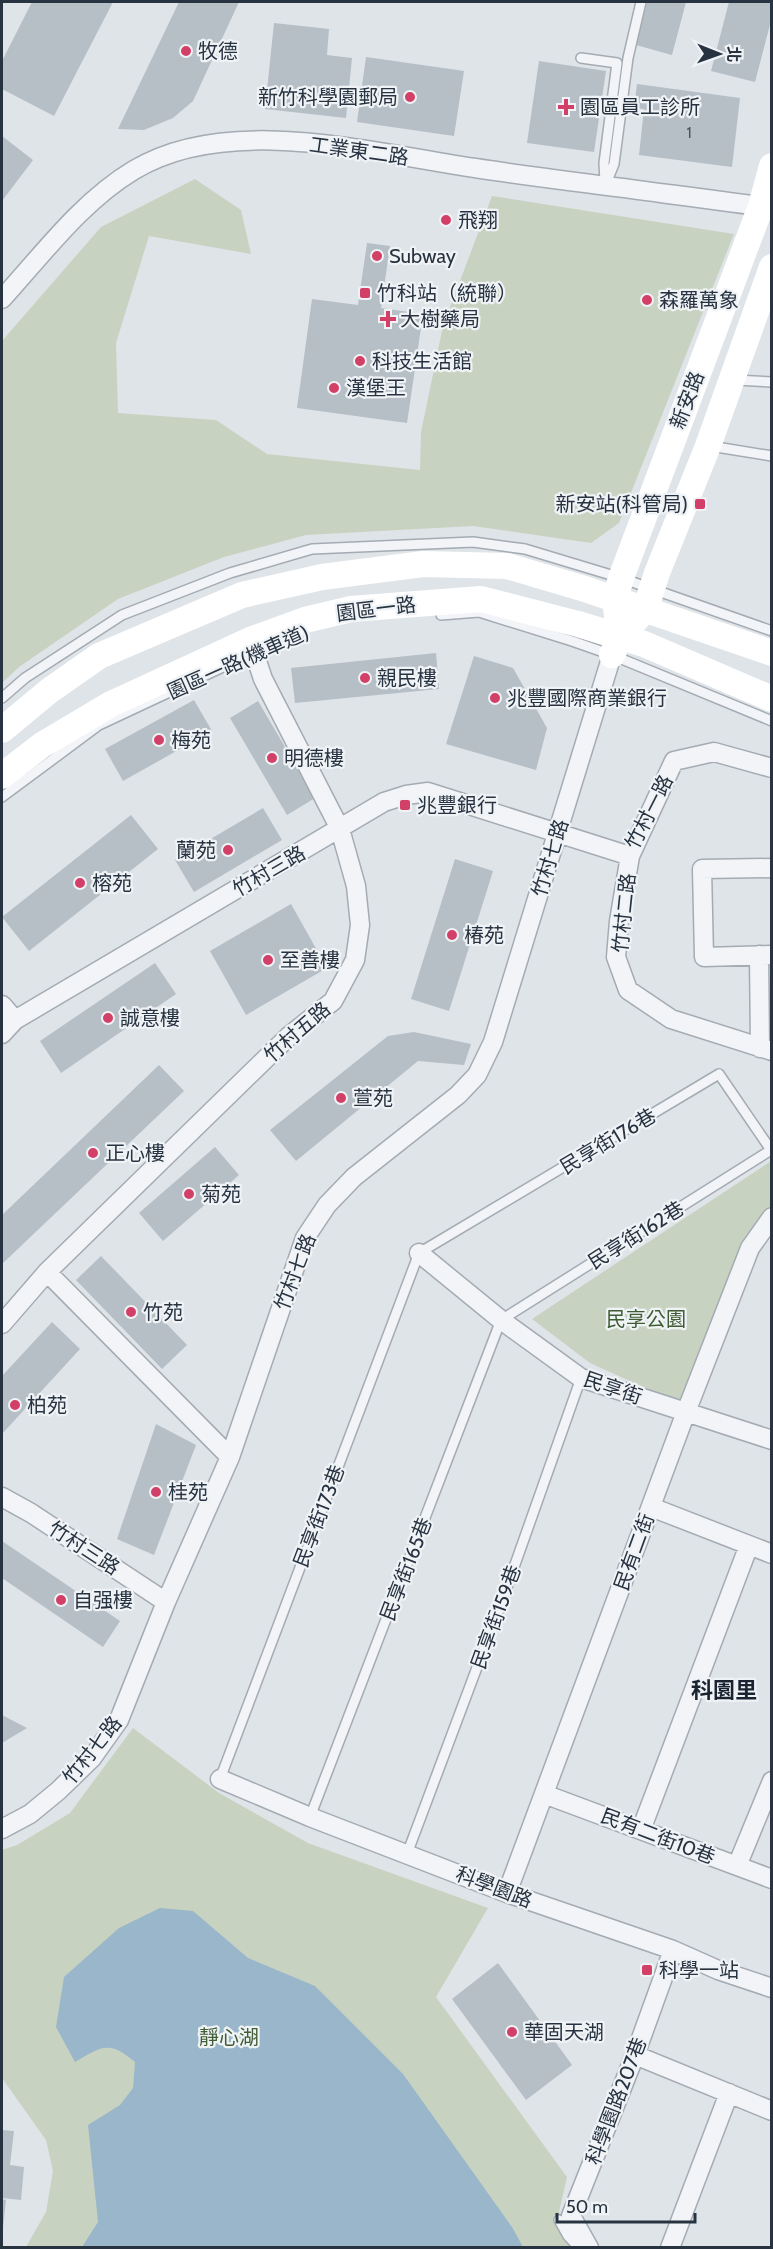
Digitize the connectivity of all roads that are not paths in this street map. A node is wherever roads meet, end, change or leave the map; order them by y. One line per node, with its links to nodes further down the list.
1 (640, 2): 4 (lane)
2 (580, 58): 4 (lane)
3 (771, 166): 5 (street, 新安路)
4 (605, 186): 5 (street, 工業東二路); 7 (street, 工業東二路)
5 (766, 207): 12 (street, 新安路)
6 (771, 267): 8 (street, 新安路)
7 (2, 299)
8 (732, 379): 9 (lane); 10 (street, 新安路)
9 (771, 382)
10 (708, 446): 11 (lane); 13 (street, 新安路)
11 (771, 456)
12 (618, 589): 13 (street, 園區一路); 18 (street, 新安路); 21 (lane); 24 (street, 園區一路)
13 (649, 599): 16 (lane); 18 (street, 新安路); 19 (street, 園區一路)
14 (435, 615): 18 (lane)
15 (327, 626): 17 (lane, 園區一路(機車道))
16 (771, 631)
17 (285, 639)
18 (616, 646): 22 (street, 園區一路); 23 (lane); 26 (street, 園區一路); 29 (street, 竹村七路)
19 (771, 653)
20 (255, 657): 27 (lane, 園區一路(機車道)); 28 (street, 竹村五路)
21 (2, 698)
22 (771, 699)
23 (771, 721)
24 (2, 730)
25 (771, 768): 30 (street, 竹村一路)
26 (2, 776)
27 (2, 796)
28 (340, 829): 29 (street, 竹村三路); 34 (street, 竹村三路); 40 (street, 竹村五路)
29 (557, 834): 30 (street, 竹村一路); 46 (street, 竹村七路)
30 (630, 856): 36 (street, 竹村二路)
31 (771, 868): 32 (street)
32 (765, 955): 36 (street)
33 (2, 1005): 34 (street)
34 (15, 1020): 35 (street, 竹村三路)
35 (2, 1034)
36 (766, 1050)
37 (771, 1150): 39 (lane, 民享街176巷); 41 (lane, 民享街162巷)
38 (771, 1217): 44 (street, 民有二街)
39 (418, 1254): 41 (street, 民享街); 52 (lane, 民享街173巷)
40 (47, 1272): 42 (street, 竹村五路); 46 (street)
41 (501, 1320): 43 (street, 民享街); 55 (lane, 民享街165巷)
42 (2, 1324)
43 (581, 1378): 44 (street, 民享街); 58 (lane, 民享街159巷)
44 (686, 1412): 45 (street, 民享街); 48 (street, 民有二街)
45 (771, 1440)
46 (230, 1457): 51 (street, 竹村七路)
47 (2, 1497): 51 (street, 竹村三路)
48 (651, 1507): 49 (street); 54 (street, 民有二街)
49 (749, 1545): 50 (street); 57 (street)
50 (771, 1554)
51 (166, 1602): 56 (street, 竹村七路)
52 (220, 1779): 55 (street, 科學園路)
53 (771, 1781): 59 (street)
54 (544, 1794): 57 (street, 民有二街10巷); 61 (street, 民有二街)
55 (310, 1817): 58 (street, 科學園路)
56 (2, 1829)
57 (641, 1830): 59 (street, 民有二街10巷)
58 (407, 1854): 61 (street, 科學園路)
59 (737, 1866): 60 (street, 民有二街10巷)
60 (771, 1879)
61 (507, 1893): 62 (street, 科學園路)
62 (673, 1950): 63 (street, 科學園路); 64 (street, 科學園路207巷)
63 (771, 1988)
64 (635, 2055): 65 (street); 69 (street, 科學園路207巷)
65 (729, 2093): 66 (street); 70 (street)
66 (771, 2111)
67 (559, 2220): 68 (lane)
68 (579, 2247)
69 (589, 2247)
70 (670, 2247)

